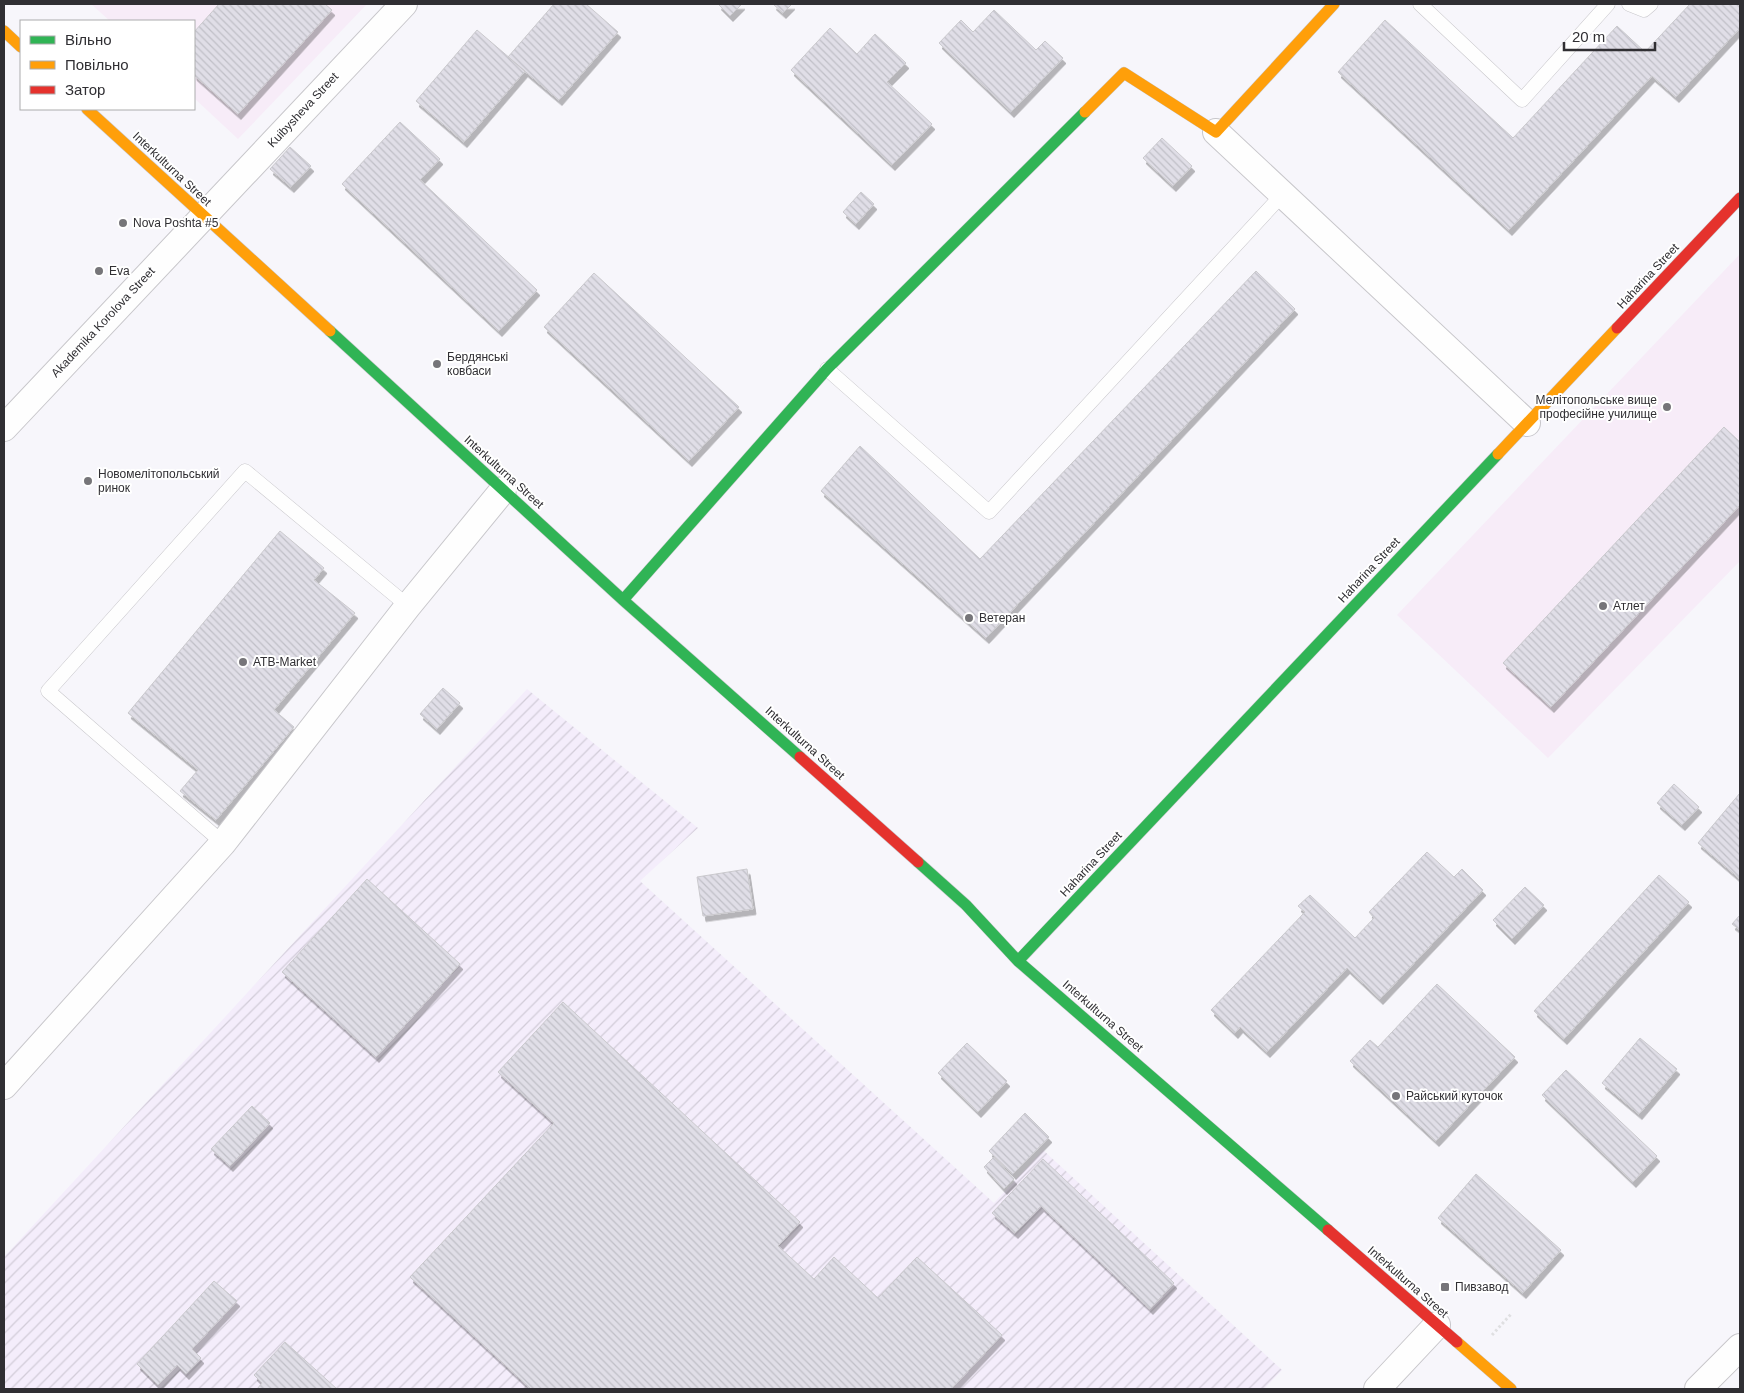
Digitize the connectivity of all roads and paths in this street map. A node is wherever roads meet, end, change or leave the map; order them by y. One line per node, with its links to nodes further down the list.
1 (404, 4): 13 (street, Kuibysheva Street)
2 (1334, 4): 10 (street)
3 (1420, 4): 4 (lane)
4 (1608, 4)
5 (1629, 4): 6 (lane)
6 (1650, 4)
7 (4, 31): 8 (street)
8 (20, 47)
9 (88, 110): 13 (street, Interkulturna Street)
10 (1216, 132): 11 (street); 14 (street)
11 (1283, 194): 14 (lane); 15 (street)
12 (1740, 198): 15 (street, Haharina Street)
13 (203, 216): 16 (street, Akademika Korolova Street); 17 (street, Interkulturna Street)
14 (827, 369): 18 (street)
15 (1528, 423): 21 (street, Haharina Street)
16 (4, 428)
17 (503, 490): 18 (street, Interkulturna Street); 19 (street)
18 (623, 600): 21 (street, Interkulturna Street)
19 (408, 606): 20 (street); 20 (lane)
20 (223, 843): 22 (street)
21 (1018, 961): 24 (street, Interkulturna Street)
22 (4, 1086)
23 (1512, 1313): 25 (path)
24 (1437, 1325): 27 (street); 28 (street, Interkulturna Street)
25 (1488, 1339)
26 (1740, 1346): 29 (street)
27 (1377, 1389)
28 (1511, 1389)
29 (1698, 1389)

